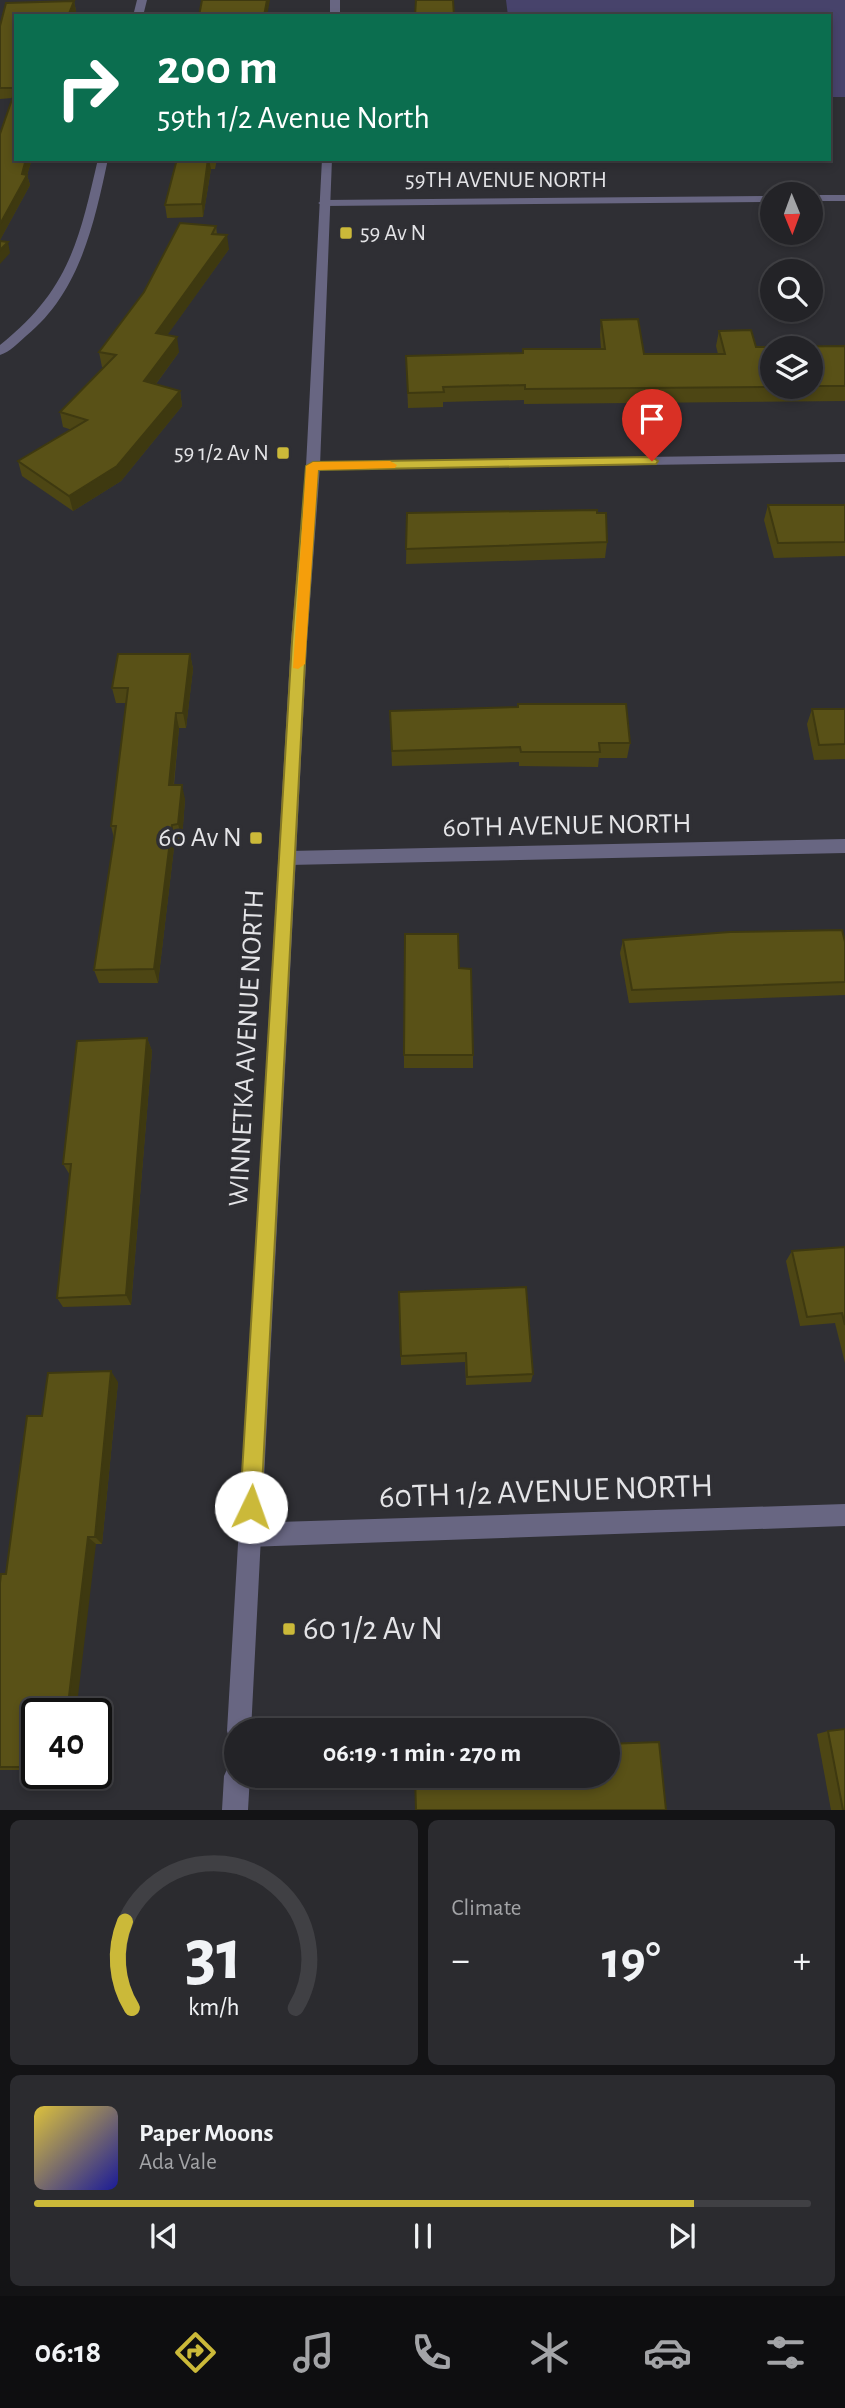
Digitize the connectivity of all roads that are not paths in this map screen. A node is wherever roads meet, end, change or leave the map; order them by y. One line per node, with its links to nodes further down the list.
1 (103, 161): 7 (street)
2 (327, 161): 6 (street, WINNETKA AVENUE NORTH)
3 (823, 198): 4 (street)
4 (845, 198)
5 (760, 199): 6 (street, 59TH AVENUE NORTH)
6 (324, 203): 9 (street, WINNETKA AVENUE NORTH)
7 (0, 351)
8 (845, 458): 9 (street)
9 (313, 466): 11 (street, WINNETKA AVENUE NORTH)
10 (845, 846): 11 (street, 60TH AVENUE NORTH)
11 (289, 858): 13 (street, WINNETKA AVENUE NORTH)
12 (845, 1515): 13 (street, 60TH 1/2 AVENUE NORTH)
13 (249, 1535): 14 (street, WINNETKA AVENUE NORTH)
14 (240, 1718)
15 (236, 1788): 16 (street)
16 (235, 1810)

